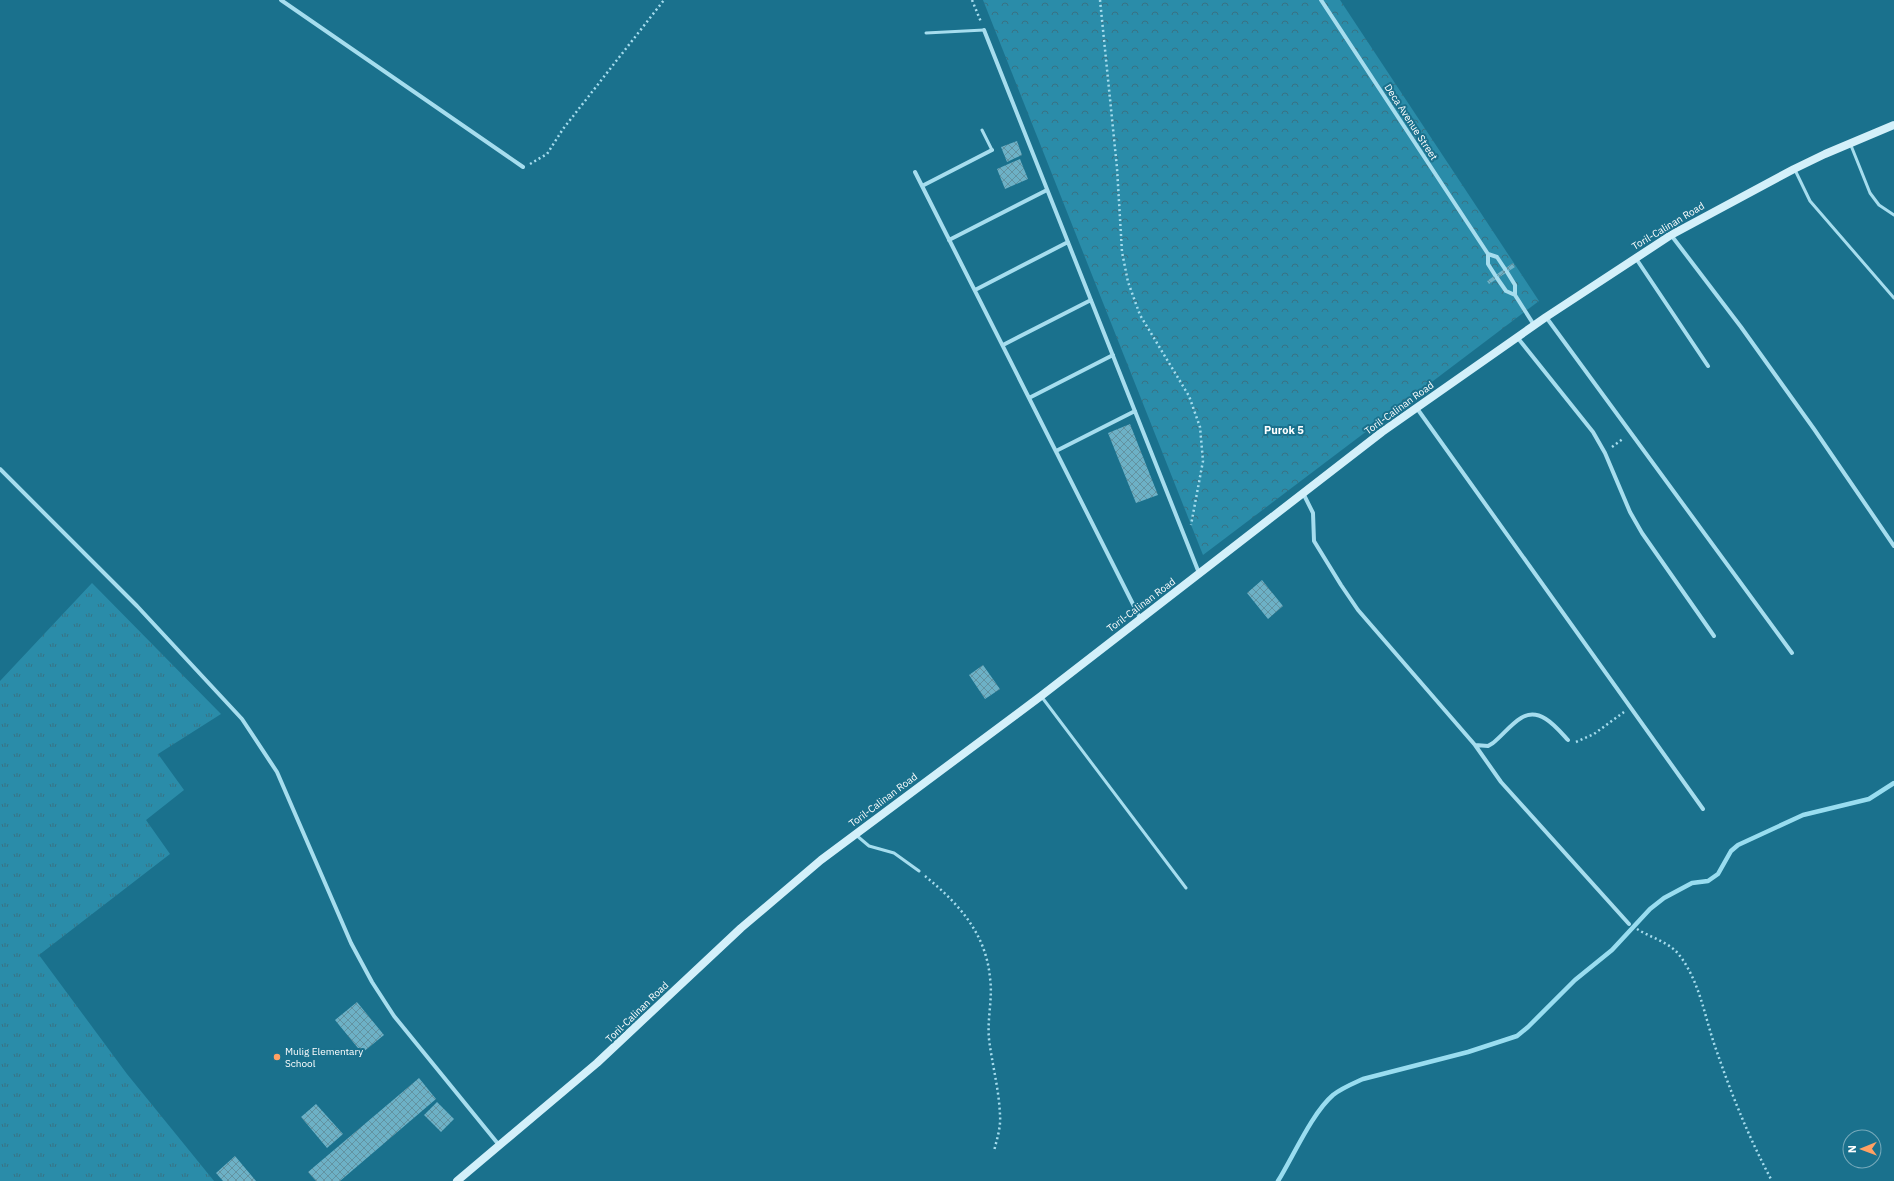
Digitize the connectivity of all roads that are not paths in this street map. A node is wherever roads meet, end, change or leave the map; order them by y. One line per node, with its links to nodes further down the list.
1 (281, 0): 9 (street)
2 (1321, 0): 18 (street, Deca Avenue Street)
3 (984, 30): 4 (lane); 13 (street)
4 (926, 33)
5 (1894, 125): 7 (main road, Toril-Calinan Road)
6 (982, 130): 8 (lane)
7 (1850, 143): 10 (main road, Toril-Calinan Road); 14 (lane)
8 (992, 150): 12 (street)
9 (523, 167)
10 (1794, 169): 15 (main road, Toril-Calinan Road); 22 (lane)
11 (915, 172): 12 (street)
12 (922, 186): 16 (street)
13 (1047, 190): 16 (street); 17 (street)
14 (1894, 215)
15 (1671, 234): 19 (main road, Toril-Calinan Road); 36 (street)
16 (949, 240): 20 (street)
17 (1068, 242): 20 (street); 23 (street)
18 (1488, 254): 21 (street, Deca Avenue Street); 21 (street, Deca Avenue Street)
19 (1635, 257): 24 (main road, Toril-Calinan Road); 29 (street)
20 (975, 290): 27 (street)
21 (1515, 295): 25 (street, Deca Avenue Street)
22 (1894, 298)
23 (1091, 300): 27 (street); 28 (street)
24 (1546, 317): 25 (main road, Toril-Calinan Road); 40 (street)
25 (1534, 325): 26 (main road, Toril-Calinan Road)
26 (1517, 337): 31 (main road, Toril-Calinan Road); 39 (street)
27 (1002, 345): 30 (street)
28 (1113, 355): 30 (street); 32 (street)
29 (1708, 366)
30 (1029, 398): 33 (street)
31 (1416, 407): 35 (main road, Toril-Calinan Road); 44 (street)
32 (1135, 411): 33 (street); 37 (street)
33 (1056, 451): 38 (street)
34 (0, 469): 49 (street)
35 (1303, 492): 37 (main road, Toril-Calinan Road); 43 (street)
36 (1894, 546)
37 (1199, 574): 38 (main road, Toril-Calinan Road)
38 (1140, 618): 41 (main road, Toril-Calinan Road)
39 (1714, 636)
40 (1792, 653)
41 (1041, 696): 45 (main road, Toril-Calinan Road); 47 (lane)
42 (1568, 740): 43 (street)
43 (1475, 745): 48 (street)
44 (1703, 809)
45 (855, 833): 46 (lane); 49 (main road, Toril-Calinan Road)
46 (919, 871)
47 (1186, 888)
48 (1629, 924)
49 (499, 1145): 50 (main road, Toril-Calinan Road)
50 (457, 1181)

